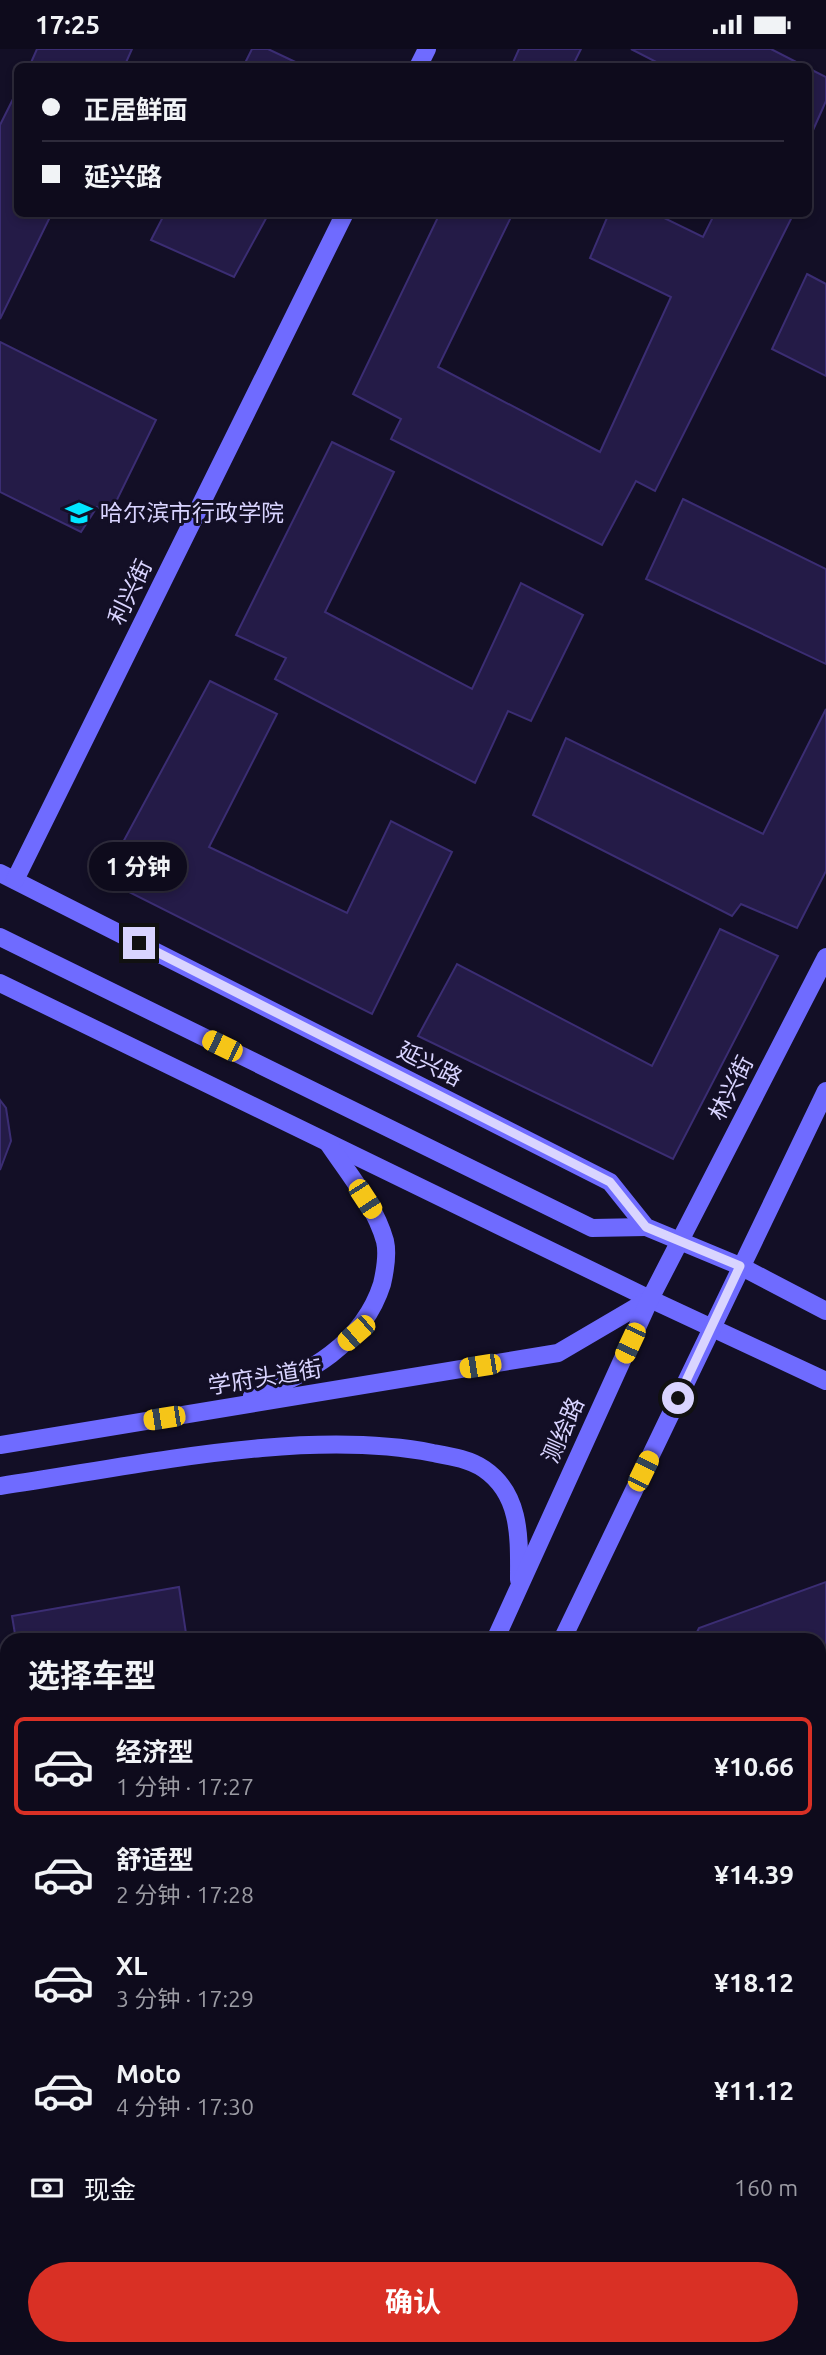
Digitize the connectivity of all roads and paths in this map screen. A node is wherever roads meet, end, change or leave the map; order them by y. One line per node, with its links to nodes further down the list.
1 (343, 217): 2 (main road, 利兴街)
2 (8, 876): 8 (main road, 延兴路)
3 (0, 937): 8 (main road)
4 (826, 957): 9 (main road, 林兴街)
5 (0, 983): 7 (main road)
6 (826, 1091): 10 (main road)
7 (328, 1143): 11 (main road); 15 (main road)
8 (646, 1227): 9 (main road, 延兴路)
9 (679, 1241): 10 (main road, 延兴路); 11 (main road, 测绘路)
10 (740, 1266): 12 (main road, 延兴路); 13 (main road)
11 (650, 1299): 13 (main road); 15 (main road, 学府头道街); 18 (main road, 测绘路)
12 (826, 1311)
13 (713, 1326): 14 (main road); 20 (main road)
14 (826, 1381)
15 (219, 1409): 16 (main road, 学府头道街)
16 (0, 1445)
17 (0, 1486): 18 (main road)
18 (519, 1585): 19 (main road, 测绘路)
19 (498, 1633)
20 (565, 1633)

